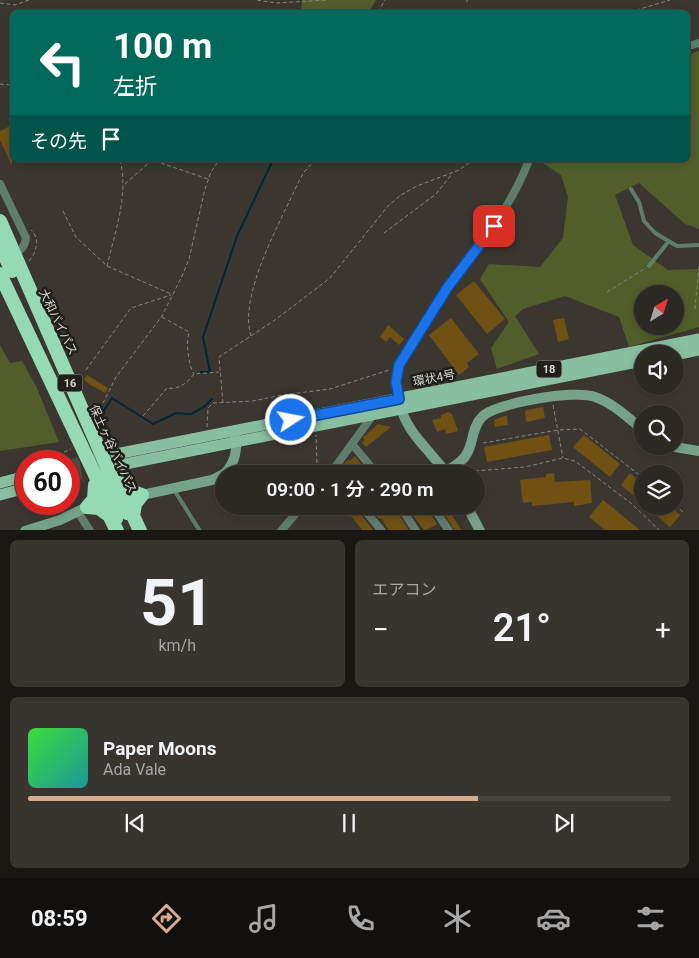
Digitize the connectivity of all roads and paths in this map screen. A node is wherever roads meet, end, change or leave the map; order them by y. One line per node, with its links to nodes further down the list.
1 (29, 0): 5 (path)
2 (257, 0): 3 (path)
3 (327, 0)
4 (670, 0): 6 (path)
5 (0, 3)
6 (637, 10)
7 (121, 162): 17 (path)
8 (150, 162): 17 (path)
9 (158, 162): 15 (path)
10 (218, 162): 15 (path)
11 (313, 162): 38 (path)
12 (470, 162): 14 (path)
13 (528, 162): 44 (street)
14 (452, 173): 22 (path); 38 (path)
15 (209, 180): 35 (path)
16 (0, 184): 21 (street)
17 (123, 186): 29 (path)
18 (631, 189): 24 (lane)
19 (64, 211): 29 (path)
20 (0, 221): 81 (highway, bridge)
21 (23, 231): 27 (street); 28 (path)
22 (384, 233)
23 (0, 236): 27 (highway, 大和バイパス / 16)
24 (668, 242): 25 (lane); 30 (lane)
25 (699, 245)
26 (0, 246): 81 (highway, 保土ヶ谷バイパス / 16, bridge)
27 (10, 256): 52 (highway, 大和バイパス / 16)
28 (29, 262)
29 (107, 266): 35 (path)
30 (649, 266): 34 (path)
31 (699, 266): 36 (path)
32 (0, 274): 91 (highway, 16, bridge)
33 (0, 288): 75 (highway, 16)
34 (607, 292)
35 (171, 295): 37 (path); 43 (path)
36 (695, 309)
37 (162, 316): 46 (path); 52 (path)
38 (251, 336): 45 (path)
39 (699, 339): 49 (main road, 環状4号 / 18)
40 (699, 350): 41 (main road)
41 (684, 353)
42 (634, 362): 49 (main road, 環状4号 / 18)
43 (86, 370)
44 (397, 371): 48 (path); 49 (street)
45 (219, 372): 46 (path); 48 (path)
46 (194, 374): 51 (path)
47 (552, 396): 53 (street); 55 (path); 68 (street)
48 (223, 403): 56 (path)
49 (400, 404): 50 (main road, 環状4号 / 18); 57 (main road, 環状4号 / 18); 67 (street)
50 (373, 415): 54 (main road, 環状4号 / 18); 59 (street)
51 (143, 416)
52 (90, 423): 73 (highway, 大和バイパス / 16)
53 (634, 424)
54 (314, 427): 57 (main road, 環状4号 / 18); 64 (path)
55 (558, 430): 58 (path); 62 (path); 70 (path)
56 (205, 437): 57 (main road, 環状4号 / 18); 57 (main road, 環状4号 / 18)
57 (235, 437): 63 (street)
58 (483, 443)
59 (352, 444): 65 (street); 66 (street)
60 (684, 449): 61 (street)
61 (699, 452)
62 (563, 458): 69 (path); 100 (path)
63 (230, 465)
64 (316, 465)
65 (337, 465)
66 (369, 465)
67 (443, 465)
68 (457, 465)
69 (485, 470)
70 (634, 471)
71 (215, 478): 76 (street)
72 (15, 479): 74 (main road)
73 (116, 480): 79 (highway); 81 (highway, 大和バイパス / 16)
74 (0, 483)
75 (95, 486): 80 (highway); 87 (highway, 16)
76 (173, 488): 79 (street); 94 (lane)
77 (15, 491): 78 (main road)
78 (0, 495)
79 (142, 495): 81 (highway)
80 (82, 510): 87 (highway); 88 (street); 89 (street)
81 (130, 514): 92 (highway, 保土ヶ谷バイパス / 16); 93 (highway, 大和バイパス / 16)
82 (294, 515): 95 (street)
83 (369, 515): 96 (street)
84 (406, 515): 97 (street)
85 (439, 515): 98 (street)
86 (472, 515): 99 (street)
87 (110, 516): 90 (highway, 16)
88 (25, 530)
89 (90, 530)
90 (117, 530)
91 (122, 530)
92 (135, 530)
93 (140, 530)
94 (200, 530)
95 (281, 530)
96 (382, 530)
97 (416, 530)
98 (450, 530)
99 (480, 530)
100 (660, 530)

